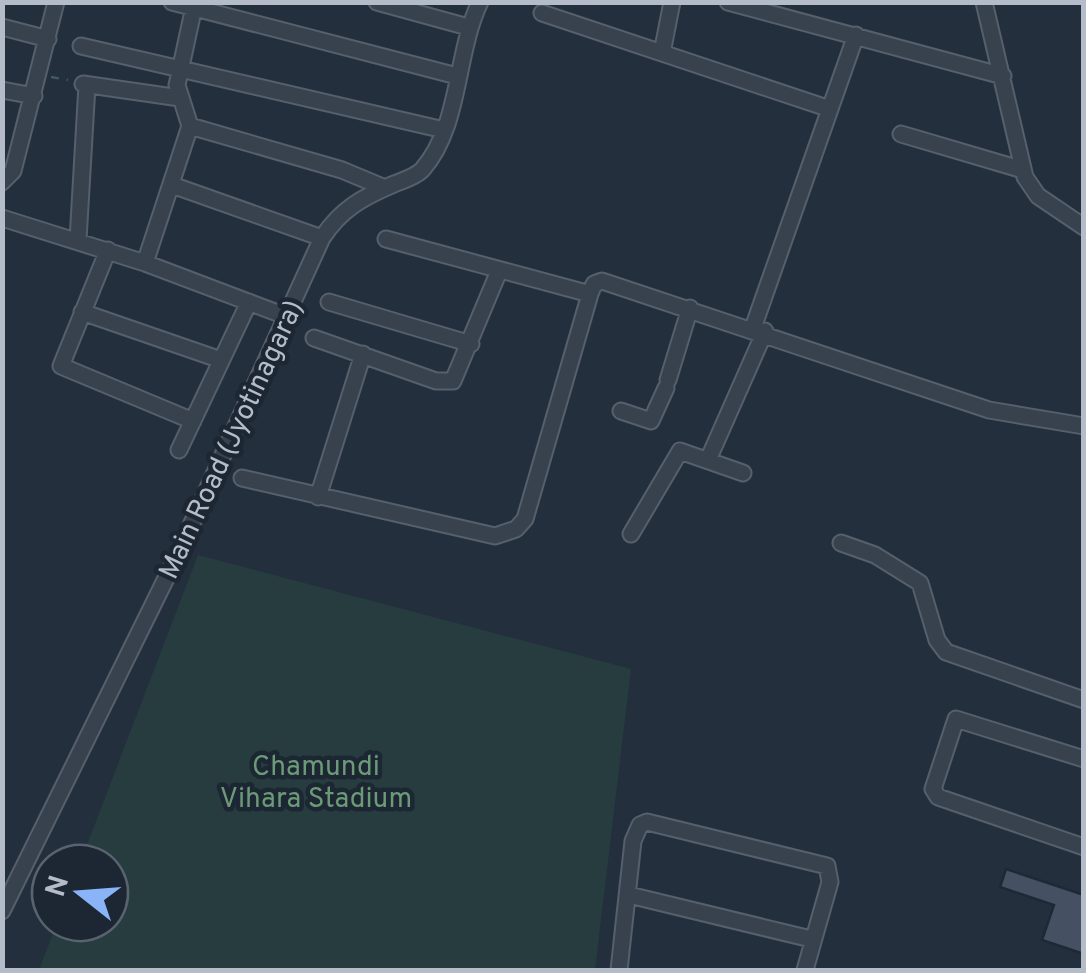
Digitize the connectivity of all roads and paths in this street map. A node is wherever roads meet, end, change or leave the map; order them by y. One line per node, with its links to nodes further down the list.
1 (56, 2): 13 (street)
2 (172, 2): 8 (street)
3 (377, 2): 10 (street)
4 (480, 2): 10 (street, Main Road (Jyotinagara))
5 (672, 2): 15 (street)
6 (728, 2): 12 (street)
7 (984, 2): 19 (street)
8 (195, 5): 16 (street); 18 (street)
9 (542, 13): 15 (street)
10 (468, 27): 18 (street, Main Road (Jyotinagara))
11 (2, 28): 13 (street)
12 (856, 35): 19 (street); 24 (street)
13 (48, 40): 17 (street)
14 (82, 46): 16 (street)
15 (662, 53): 24 (street)
16 (181, 66): 23 (street); 26 (street)
17 (40, 74): 20 (path); 22 (street)
18 (458, 76): 26 (street, Main Road (Jyotinagara))
19 (1003, 76): 29 (street)
20 (85, 84): 23 (street); 37 (street)
21 (2, 90): 22 (street)
22 (34, 96): 28 (street)
23 (180, 98): 25 (street)
24 (830, 110): 47 (street)
25 (190, 126): 31 (street); 32 (street)
26 (444, 130): 32 (street, Main Road (Jyotinagara))
27 (901, 134): 29 (street)
28 (10, 154): 30 (street)
29 (1024, 170): 34 (street)
30 (2, 182)
31 (172, 185): 35 (street); 39 (street)
32 (384, 188): 35 (street, Main Road (Jyotinagara))
33 (2, 218): 37 (street)
34 (1084, 227)
35 (322, 238): 46 (street, Main Road (Jyotinagara))
36 (386, 239): 40 (street)
37 (78, 240): 38 (street)
38 (108, 250): 39 (street); 45 (street)
39 (145, 263): 42 (street)
40 (499, 271): 41 (street); 49 (street)
41 (590, 294): 44 (street); 59 (street)
42 (248, 302): 46 (street); 51 (street)
43 (329, 302): 49 (street)
44 (690, 308): 47 (street); 52 (street)
45 (82, 312): 51 (street); 53 (street)
46 (288, 317): 66 (street, Main Road (Jyotinagara))
47 (759, 330): 54 (street); 56 (street)
48 (314, 338): 50 (street)
49 (471, 344): 50 (street)
50 (363, 354): 59 (street)
51 (221, 360): 53 (street)
52 (621, 411)
53 (193, 422): 55 (street)
54 (1084, 426)
55 (180, 450)
56 (708, 460): 57 (street); 60 (street)
57 (743, 474)
58 (242, 478): 59 (street)
59 (318, 497)
60 (631, 534)
61 (841, 544): 62 (street)
62 (1084, 700)
63 (1084, 759): 64 (street)
64 (1084, 847)
65 (629, 895): 67 (street); 67 (street); 68 (street)
66 (2, 911)
67 (811, 939): 69 (street)
68 (619, 970)
69 (805, 970)

